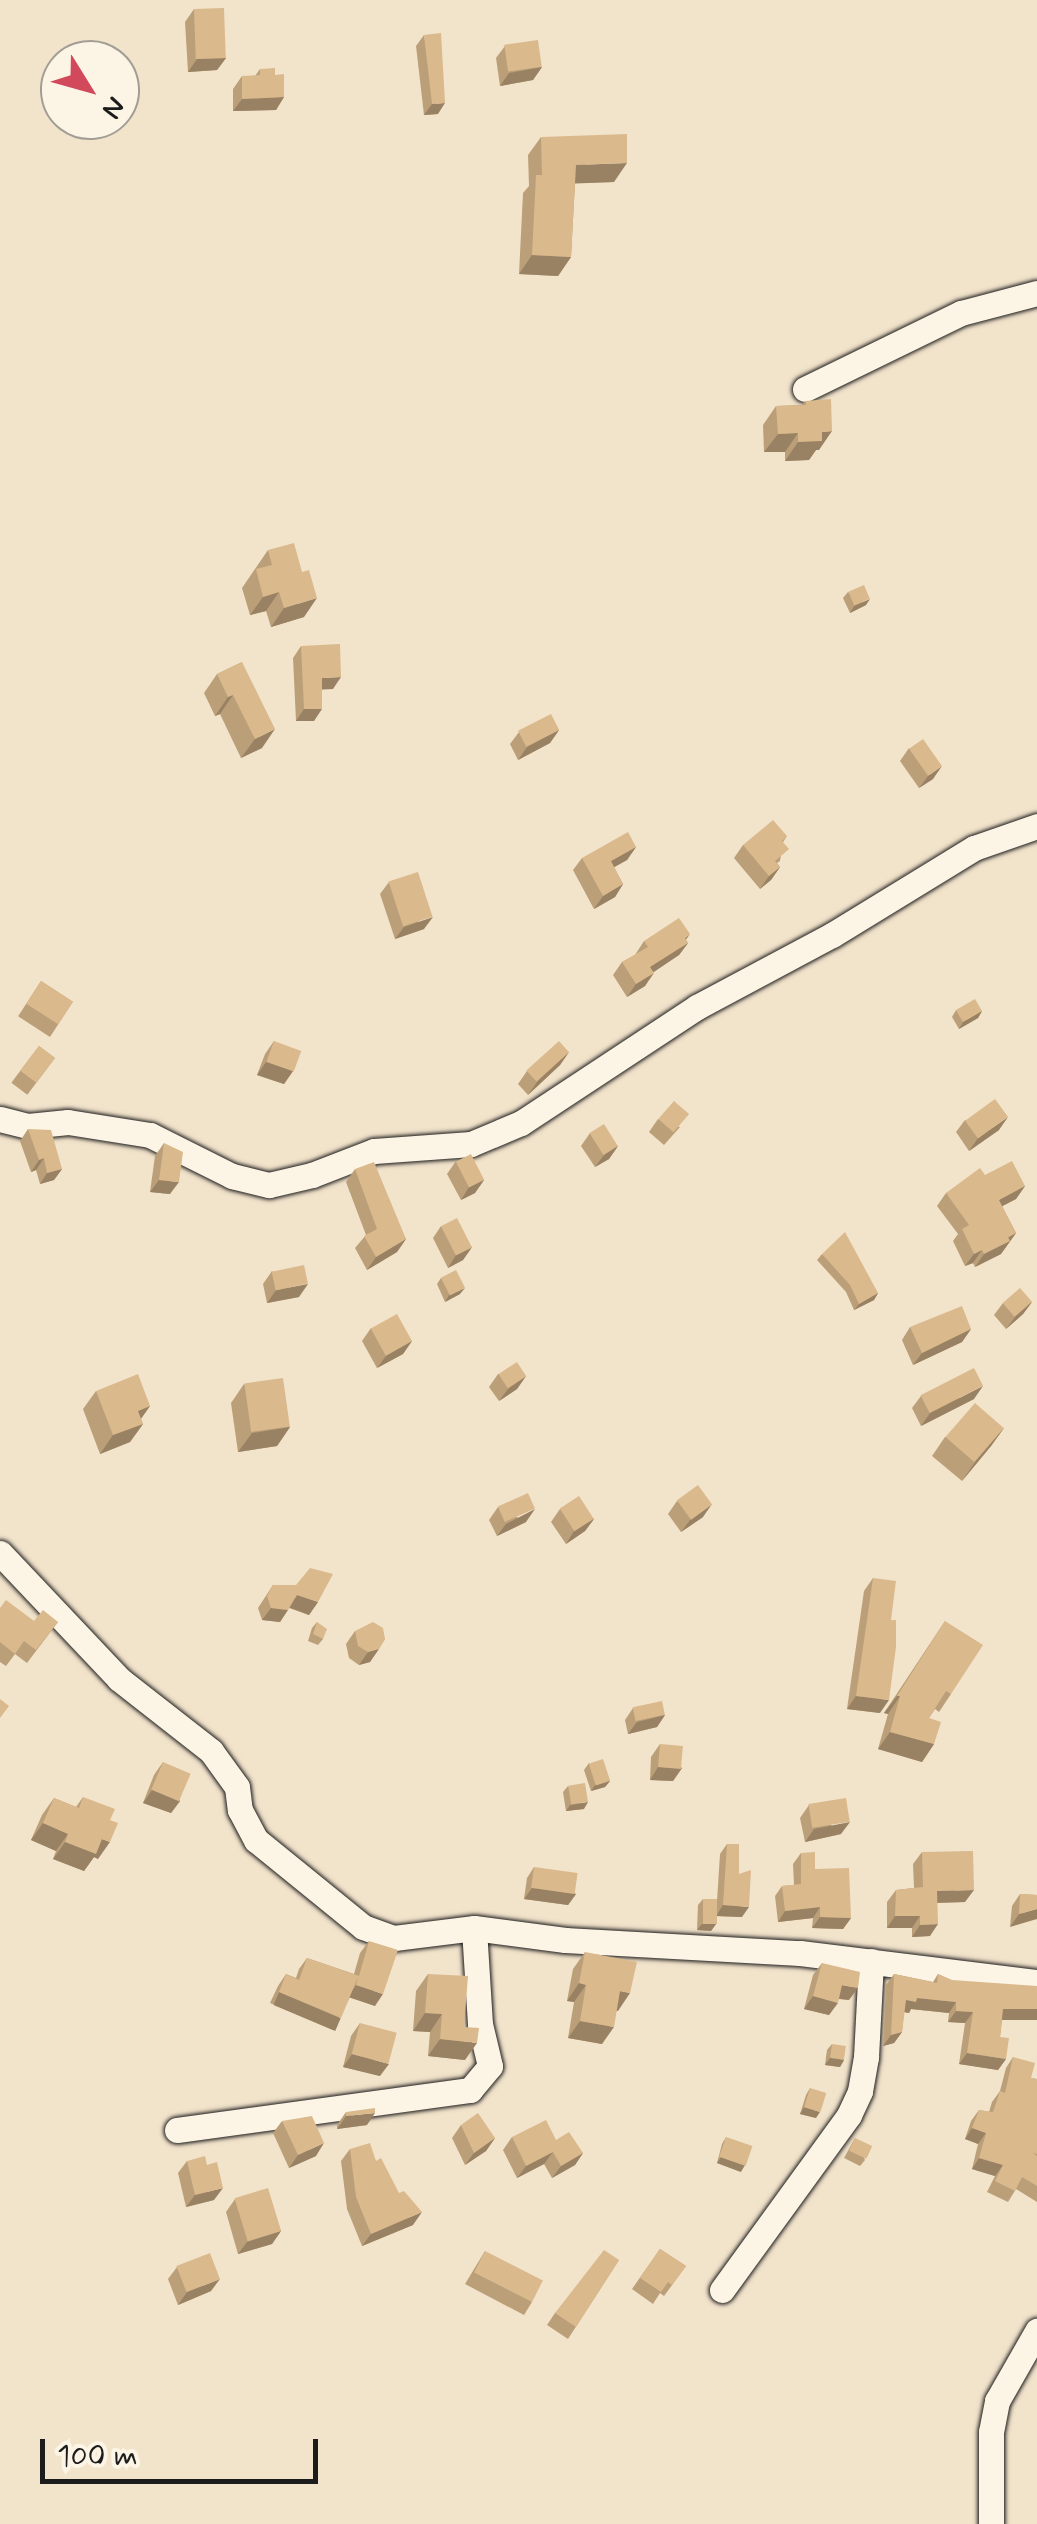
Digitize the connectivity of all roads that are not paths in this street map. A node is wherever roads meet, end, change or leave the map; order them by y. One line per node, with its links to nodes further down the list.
1 (1037, 292): 2 (street)
2 (805, 389)
3 (1037, 826): 4 (street)
4 (0, 1119)
5 (0, 1553): 6 (street)
6 (474, 1928): 7 (street); 9 (street)
7 (872, 1961): 8 (street); 10 (street)
8 (1037, 1982)
9 (177, 2130)
10 (722, 2290)
11 (1037, 2330): 12 (street)
12 (991, 2524)

